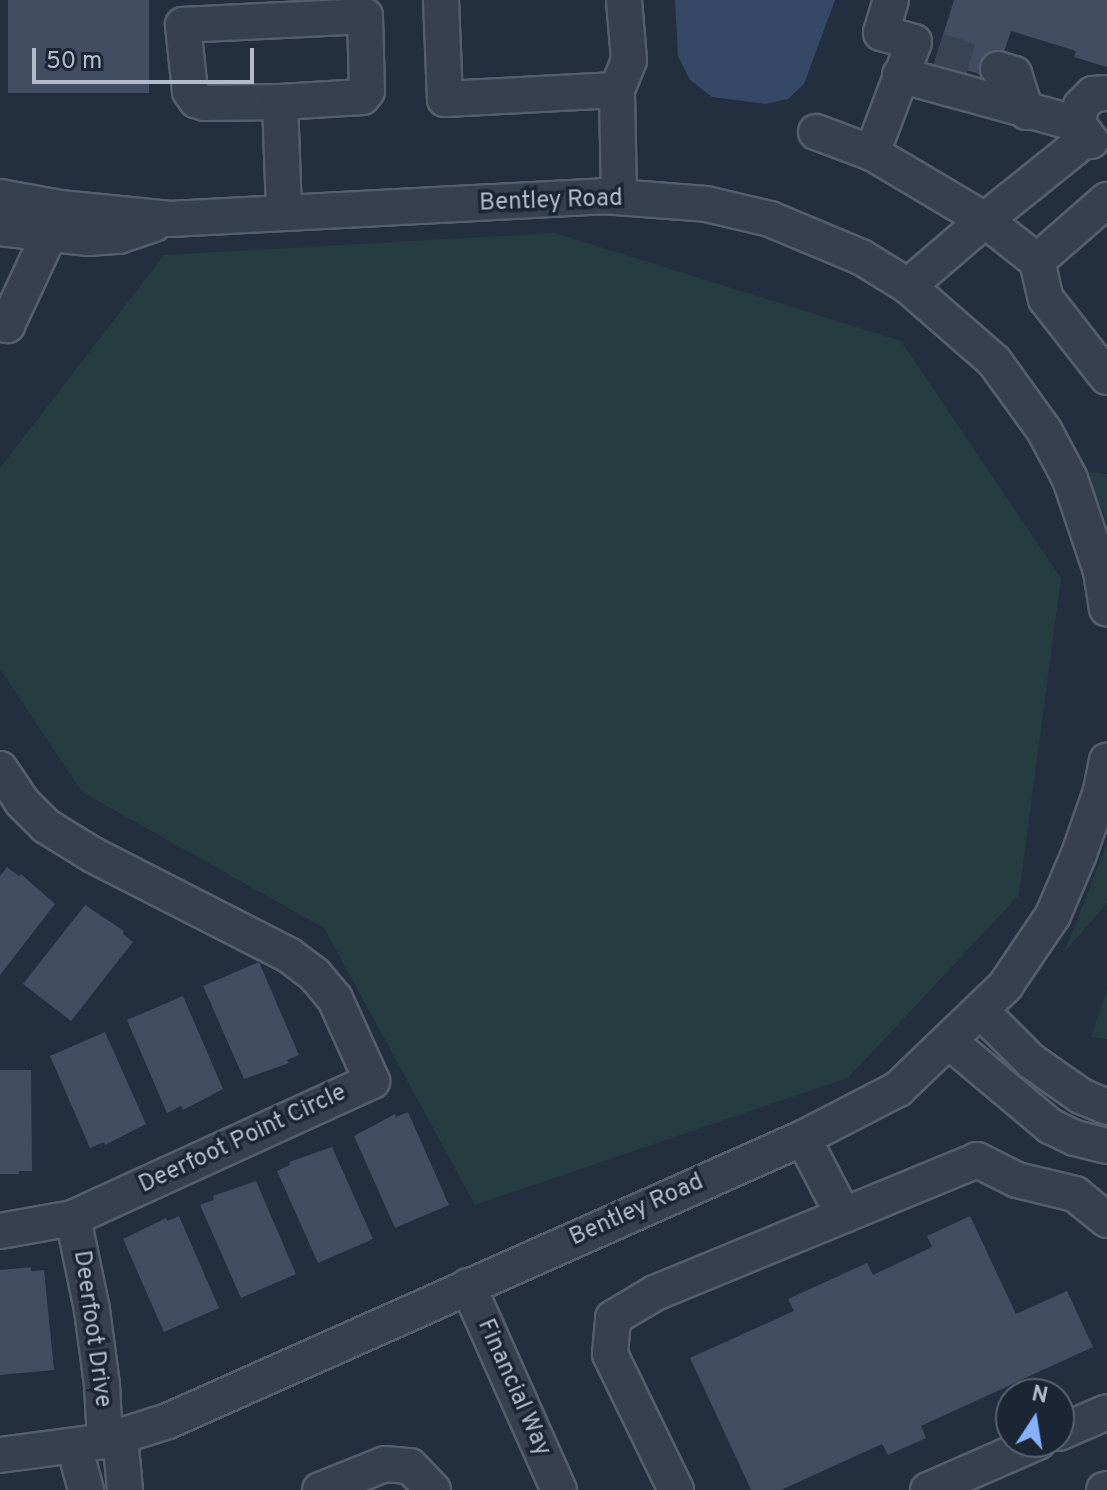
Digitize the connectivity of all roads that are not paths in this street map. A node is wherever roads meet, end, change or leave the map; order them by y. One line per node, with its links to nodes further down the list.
1 (441, 0): 8 (street)
2 (624, 0): 8 (street)
3 (891, 0): 7 (street)
4 (367, 8): 5 (street); 10 (street)
5 (182, 13): 10 (street)
6 (998, 69): 11 (street)
7 (900, 75): 11 (street); 14 (street)
8 (617, 90): 16 (street)
9 (1107, 93): 13 (street)
10 (280, 102): 18 (street)
11 (1026, 112): 13 (street)
12 (816, 132): 14 (street)
13 (1091, 135): 20 (street)
14 (872, 153): 20 (street)
15 (0, 197): 19 (street, Bentley Road)
16 (619, 197): 18 (street, Bentley Road); 24 (street, Bentley Road)
17 (1107, 200): 23 (street)
18 (284, 212): 19 (street, Bentley Road)
19 (170, 219): 22 (street, Bentley Road)
20 (985, 220): 23 (street); 24 (street)
21 (0, 228): 22 (street, Bentley Road)
22 (49, 235): 25 (street)
23 (1037, 261): 26 (street)
24 (908, 286): 27 (street, Bentley Road)
25 (2, 328)
26 (1107, 377)
27 (1107, 609)
28 (1107, 761): 30 (street, Bentley Road)
29 (0, 769): 36 (street, Deerfoot Point Circle)
30 (981, 1011): 31 (street, Bentley Road); 32 (street)
31 (950, 1042): 33 (street, Bentley Road); 34 (street)
32 (1107, 1107)
33 (803, 1138): 35 (street); 39 (street, Bentley Road)
34 (1107, 1146)
35 (843, 1215): 37 (street); 50 (street)
36 (73, 1218): 38 (street, Deerfoot Point Circle); 42 (street, Deerfoot Drive)
37 (1107, 1220)
38 (0, 1231)
39 (468, 1286): 42 (street, Bentley Road); 49 (street, Financial Way)
40 (1107, 1412): 41 (street)
41 (1075, 1426)
42 (100, 1441): 43 (street, Bentley Road); 45 (street); 46 (street)
43 (0, 1455)
44 (1001, 1458): 51 (street)
45 (86, 1490)
46 (125, 1490)
47 (320, 1490): 48 (street)
48 (433, 1490)
49 (559, 1490)
50 (676, 1490)
51 (928, 1490)

